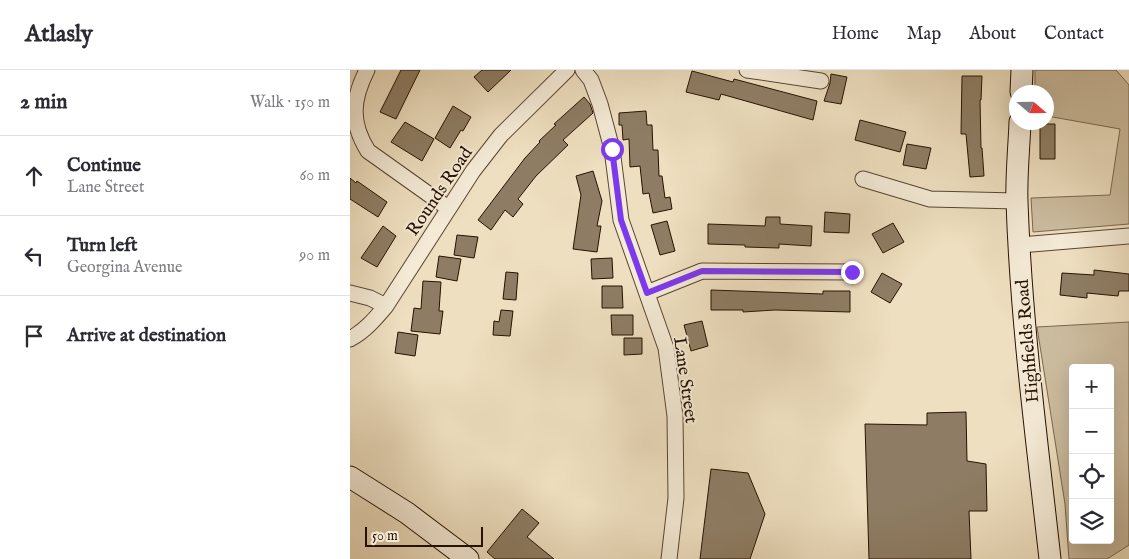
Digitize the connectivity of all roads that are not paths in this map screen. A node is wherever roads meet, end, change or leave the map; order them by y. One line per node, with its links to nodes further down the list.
1 (367, 70): 11 (street)
2 (567, 70): 11 (street, Rounds Road)
3 (583, 70): 15 (street, Lane Street)
4 (747, 70): 6 (street)
5 (1022, 70): 7 (street)
6 (821, 81)
7 (1021, 85)
8 (1020, 130): 10 (street, Highfields Road)
9 (863, 179): 10 (street)
10 (1017, 201): 13 (street, Highfields Road)
11 (448, 208): 17 (street, Rounds Road)
12 (1129, 236): 13 (street)
13 (1020, 245): 22 (street, Highfields Road)
14 (852, 272): 15 (street)
15 (647, 293): 21 (street, Lane Street)
16 (350, 294): 17 (street)
17 (386, 306): 18 (street, Rounds Road)
18 (350, 339)
19 (350, 478): 20 (street)
20 (468, 559)
21 (669, 559)
22 (1050, 559)

